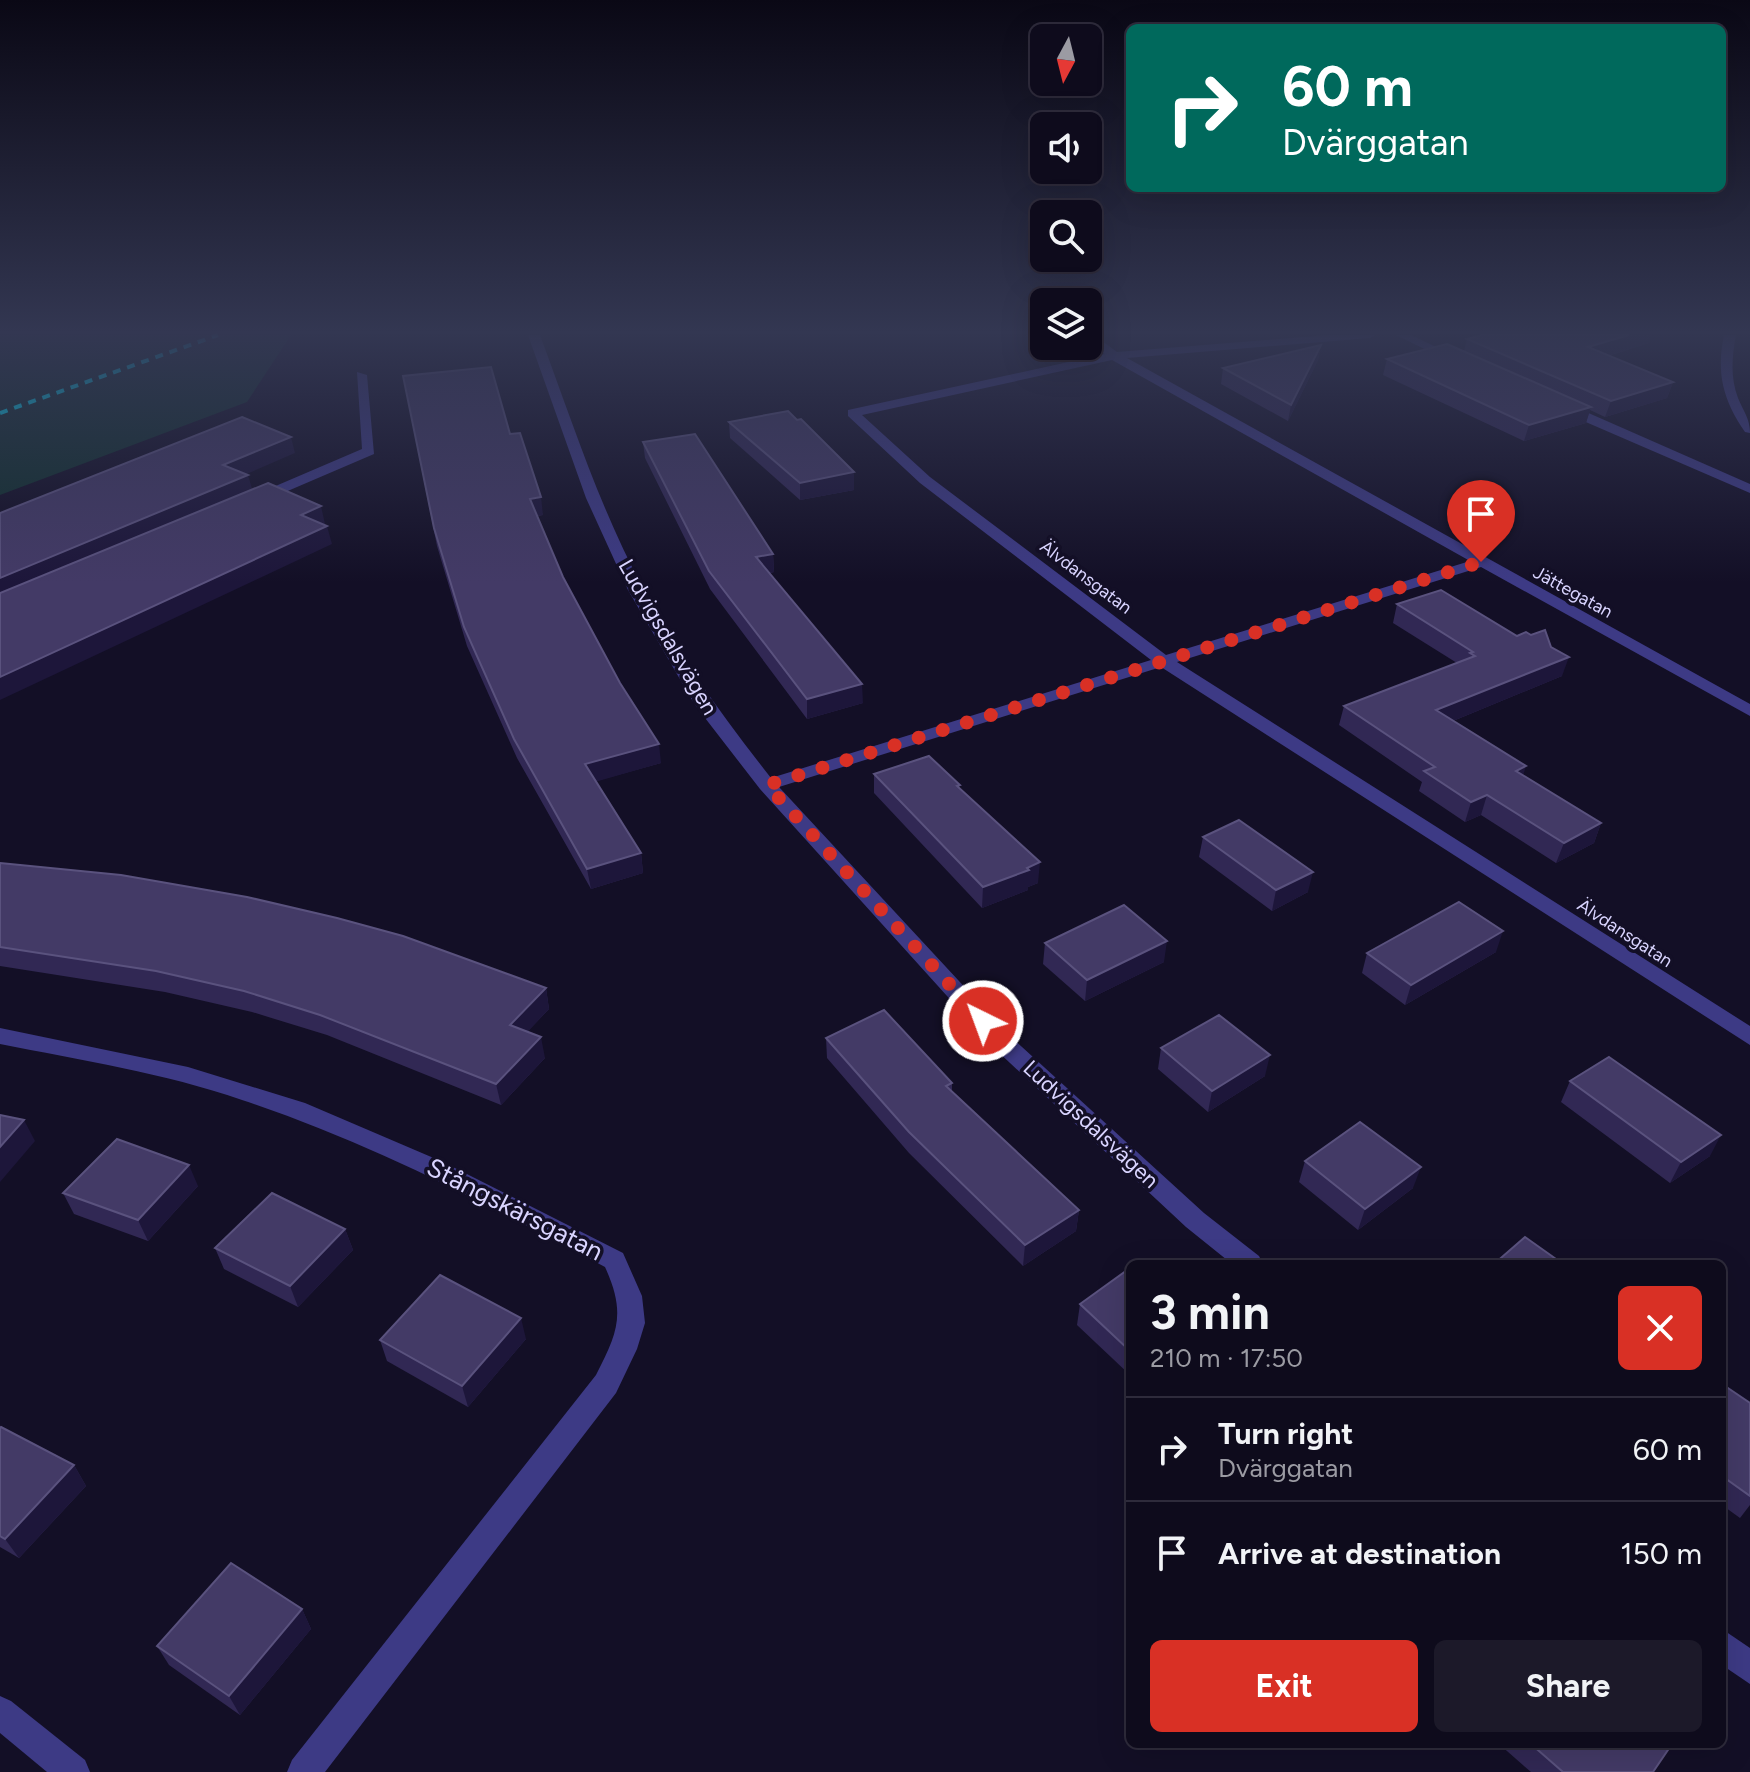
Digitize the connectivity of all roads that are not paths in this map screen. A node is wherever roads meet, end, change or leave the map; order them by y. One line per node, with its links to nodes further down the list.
1 (365, 418): 7 (street)
2 (564, 418): 11 (street, Ludvigsdalsvägen)
3 (858, 418): 9 (street, Älvdansgatan)
4 (1224, 418): 8 (street, Jättegatan)
5 (1588, 418): 6 (street)
6 (1750, 489)
7 (241, 506)
8 (1481, 562): 9 (street); 10 (street, Jättegatan)
9 (1163, 661): 11 (street); 13 (street, Älvdansgatan)
10 (1750, 711)
11 (767, 785): 14 (street, Ludvigsdalsvägen)
12 (0, 1036): 19 (street, Stångskärsgatan)
13 (1750, 1037)
14 (1245, 1260)
15 (1726, 1648): 16 (street)
16 (1750, 1668)
17 (0, 1712): 18 (street)
18 (73, 1772)
19 (304, 1772)

